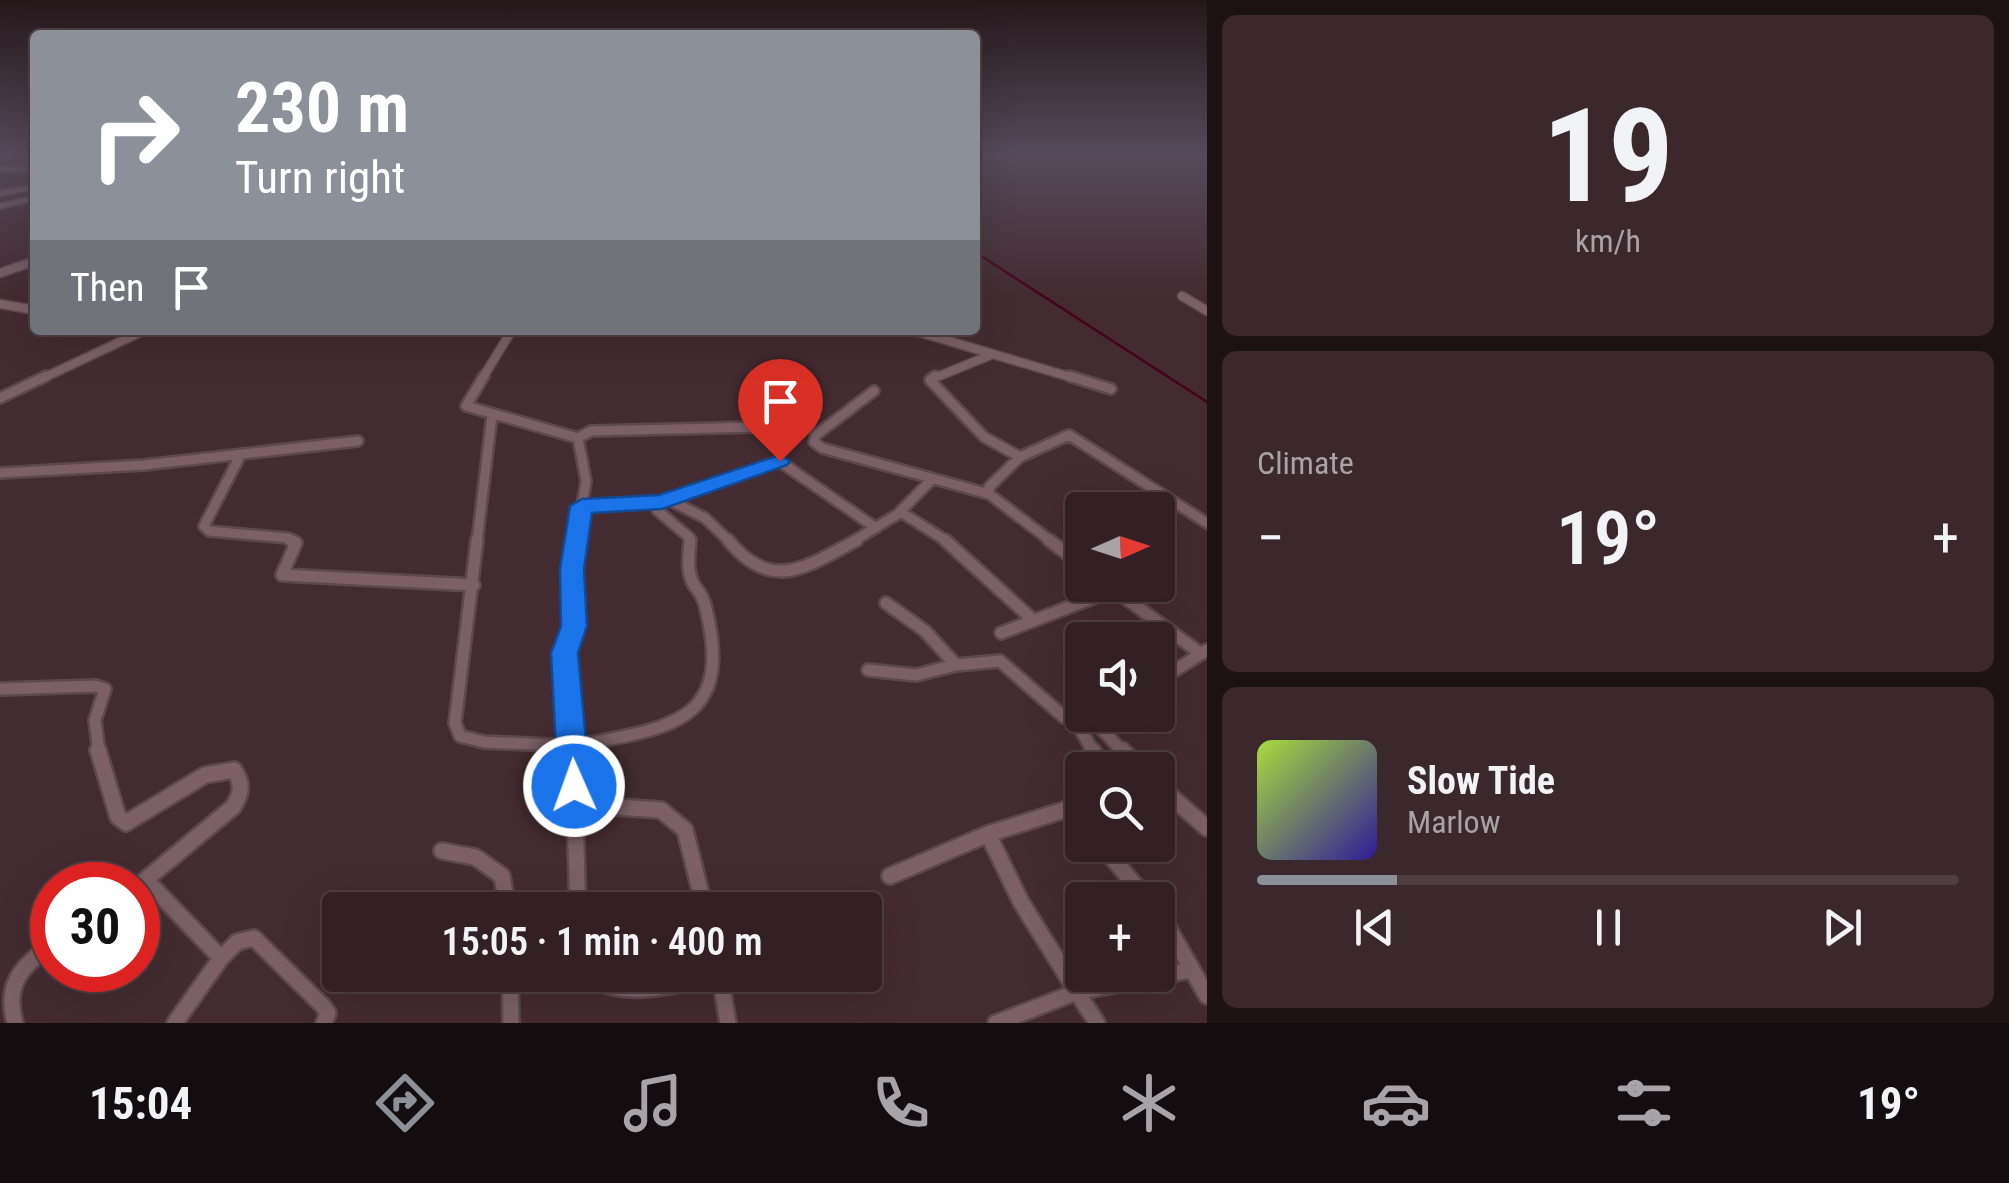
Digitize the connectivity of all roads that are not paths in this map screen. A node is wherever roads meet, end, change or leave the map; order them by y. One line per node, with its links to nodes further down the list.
1 (26, 201): 2 (street)
2 (0, 206)
3 (30, 263): 4 (street)
4 (0, 274)
5 (1182, 296): 8 (street)
6 (0, 304): 7 (street)
7 (30, 309)
8 (1206, 310)
9 (128, 335): 12 (street)
10 (511, 335): 17 (street)
11 (929, 335): 13 (street)
12 (131, 336): 16 (street)
13 (992, 354): 14 (street); 22 (street)
14 (1111, 389)
15 (874, 391): 24 (street)
16 (0, 398)
17 (492, 414): 19 (street); 32 (street)
18 (756, 427): 19 (street)
19 (578, 438): 27 (street)
20 (358, 440): 21 (street)
21 (240, 454): 23 (street); 32 (street)
22 (1020, 457): 25 (street); 29 (street)
23 (0, 474)
24 (930, 481): 25 (street); 28 (street)
25 (989, 494): 31 (street)
26 (667, 500): 27 (street); 30 (street); 30 (street); 45 (street)
27 (582, 506): 45 (street)
28 (900, 512): 30 (street); 36 (street)
29 (1206, 523)
30 (876, 528)
31 (1065, 552)
32 (474, 585): 45 (street)
33 (1075, 602): 36 (street)
34 (1131, 602): 38 (street)
35 (886, 603): 39 (street)
36 (1032, 619): 37 (street)
37 (1001, 633)
38 (1203, 651): 40 (street)
39 (956, 665): 41 (street); 43 (street)
40 (1175, 669)
41 (868, 670)
42 (0, 689): 54 (street)
43 (1065, 717)
44 (1103, 732): 46 (street)
45 (572, 746): 47 (street)
46 (1123, 752)
47 (574, 786): 58 (street); 59 (street)
48 (1175, 800): 50 (street)
49 (1065, 813): 51 (street)
50 (1206, 828)
51 (988, 834): 55 (street); 65 (street)
52 (442, 851): 57 (street)
53 (1116, 862): 56 (street)
54 (160, 868)
55 (890, 876)
56 (1133, 882)
57 (505, 892)
58 (577, 892)
59 (700, 892)
60 (160, 900): 62 (street)
61 (1175, 941): 64 (street)
62 (221, 958): 71 (street); 73 (street)
63 (30, 959): 72 (street)
64 (1191, 970): 66 (street); 70 (street)
65 (1065, 973)
66 (1175, 973)
67 (511, 992): 74 (street)
68 (722, 992): 75 (street)
69 (1077, 992): 76 (street); 77 (street)
70 (1206, 996)
71 (178, 1022)
72 (15, 1023)
73 (324, 1023)
74 (512, 1023)
75 (728, 1023)
76 (996, 1023)
77 (1097, 1023)

